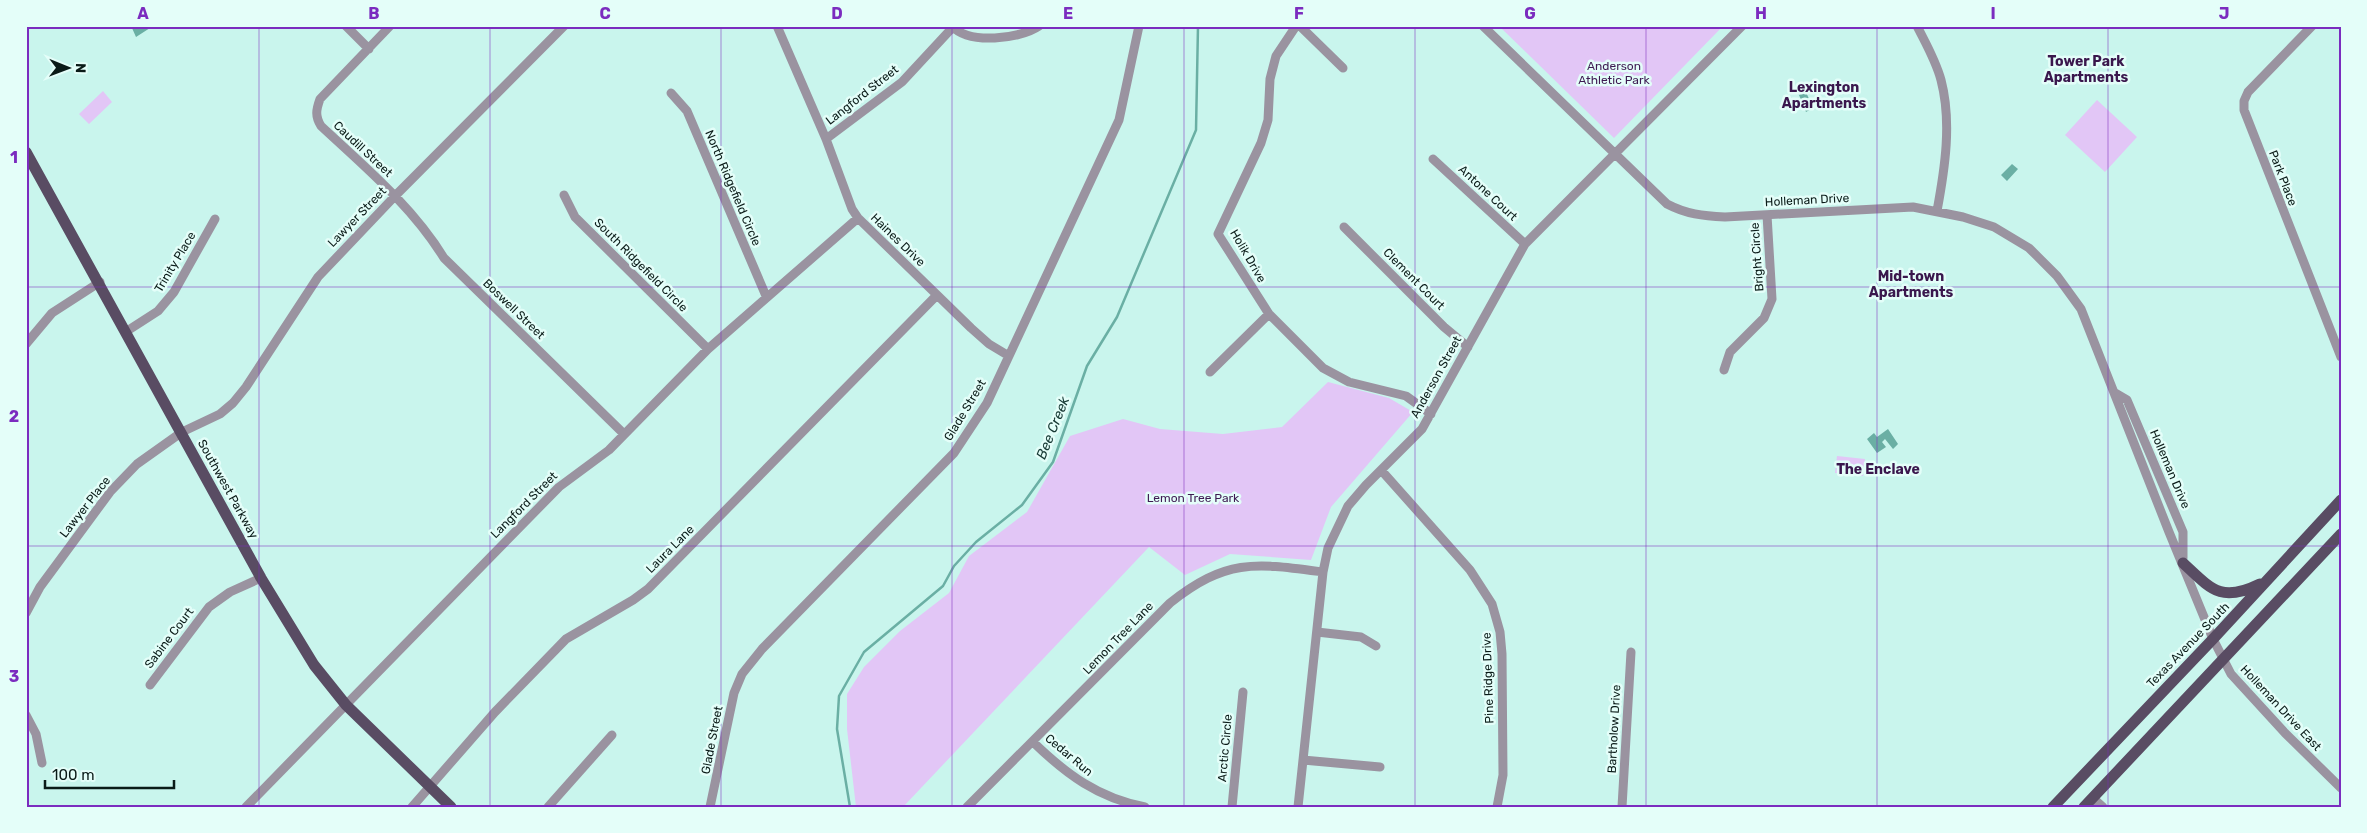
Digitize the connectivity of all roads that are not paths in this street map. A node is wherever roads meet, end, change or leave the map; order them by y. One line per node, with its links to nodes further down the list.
1 (346, 26): 14 (street)
2 (390, 26): 14 (street, Caudill Street)
3 (564, 26): 22 (street, Lawyer Street)
4 (777, 26): 17 (street, Haines Drive)
5 (1039, 26): 13 (street, Langford Street)
6 (1139, 26): 37 (street, Glade Street)
7 (1296, 26): 32 (street, Holik Drive)
8 (1300, 26): 15 (street)
9 (1483, 26): 19 (street, Holleman Drive)
10 (1742, 26): 19 (street, Anderson Street)
11 (1918, 26): 23 (street)
12 (2312, 26): 38 (street, Park Place)
13 (952, 27): 17 (street, Langford Street)
14 (369, 49): 22 (street, Caudill Street)
15 (1343, 68)
16 (671, 93): 31 (street, North Ridgefield Circle)
17 (826, 139): 25 (street, Haines Drive)
18 (26, 152): 29 (main road, Southwest Parkway)
19 (1615, 152): 24 (street, Holleman Drive); 28 (street, Anderson Street)
20 (1433, 159): 28 (street, Antone Court)
21 (564, 195): 36 (street, South Ridgefield Circle)
22 (395, 196): 44 (street, Lawyer Street); 45 (street, Boswell Street)
23 (1937, 211): 24 (street, Holleman Drive); 41 (street, Holleman Drive)
24 (1767, 215): 39 (street, Bright Circle)
25 (858, 218): 30 (street, Haines Drive); 31 (street, Langford Street)
26 (214, 219): 33 (street, Trinity Place)
27 (1344, 227): 35 (street, Clement Court)
28 (1525, 244): 35 (street, Anderson Street)
29 (100, 282): 33 (main road, Southwest Parkway); 34 (street)
30 (937, 295): 37 (street, Haines Drive); 71 (street, Laura Lane)
31 (766, 296): 36 (street, Langford Street)
32 (1270, 314): 40 (street); 42 (street, Holik Drive)
33 (127, 331): 44 (main road, Southwest Parkway)
34 (26, 344)
35 (1468, 346): 42 (street, Anderson Street)
36 (708, 348): 45 (street, Langford Street)
37 (1010, 356): 78 (street, Glade Street)
38 (2341, 357)
39 (1724, 370)
40 (1210, 372)
41 (2115, 393): 43 (street, Holleman Drive); 46 (street, Holleman Drive)
42 (1432, 414): 47 (street, Anderson Street)
43 (2126, 426): 46 (street); 49 (street, Holleman Drive)
44 (182, 432): 54 (main road, Southwest Parkway); 56 (street, Lawyer Place)
45 (624, 434): 64 (street, Langford Street)
46 (2150, 455): 49 (street); 50 (street, Holleman Drive)
47 (1381, 470): 53 (street, Anderson Street); 83 (street, Pine Ridge Drive)
48 (2341, 500): 55 (main road, Texas Avenue South)
49 (2158, 503): 50 (street); 52 (street, Holleman Drive)
50 (2183, 532): 52 (street, Holleman Drive)
51 (2341, 534): 61 (main road)
52 (2183, 563): 55 (main road); 58 (street, Holleman Drive)
53 (1323, 572): 57 (street, Anderson Street); 67 (street, Lemon Tree Lane)
54 (261, 578): 62 (street, Sabine Court); 64 (main road, Southwest Parkway)
55 (2266, 581): 58 (main road, Texas Avenue South)
56 (26, 613)
57 (1317, 632): 59 (street); 68 (street, Anderson Street)
58 (2214, 639): 61 (street, Holleman Drive East); 85 (main road, Texas Avenue South)
59 (1376, 646)
60 (1631, 652): 84 (street, Bartholow Drive)
61 (2223, 659): 72 (street, Holleman Drive East); 73 (main road)
62 (150, 685)
63 (1242, 692): 81 (street, Arctic Circle)
64 (346, 705): 71 (main road, Southwest Parkway); 74 (street, Langford Street)
65 (26, 715): 69 (street)
66 (612, 735): 77 (street)
67 (1033, 742): 79 (street, Lemon Tree Lane); 80 (street, Cedar Run)
68 (1303, 760): 70 (street); 82 (street, Anderson Street)
69 (42, 763)
70 (1380, 767)
71 (430, 788): 75 (street, Laura Lane); 76 (main road, Southwest Parkway)
72 (2341, 788)
73 (2093, 798): 86 (main road); 87 (street)
74 (246, 807)
75 (412, 807)
76 (450, 807)
77 (548, 807)
78 (710, 807)
79 (968, 807)
80 (1145, 807)
81 (1232, 807)
82 (1298, 807)
83 (1497, 807)
84 (1622, 807)
85 (2053, 807)
86 (2084, 807)
87 (2103, 807)

